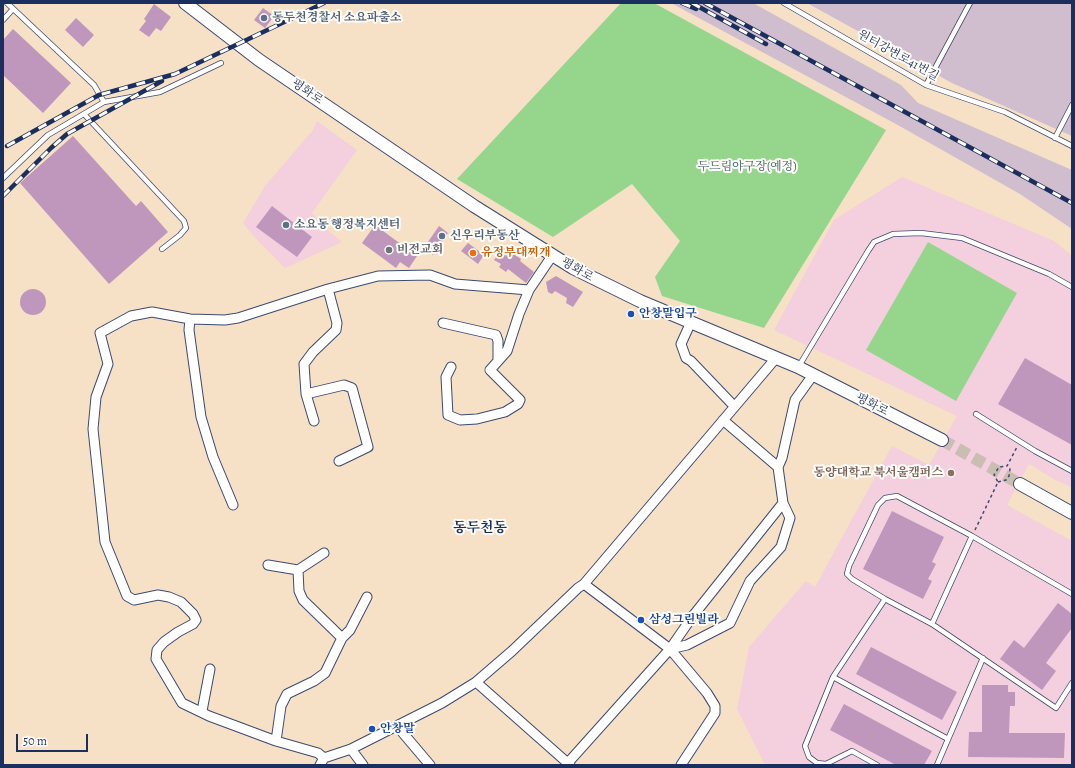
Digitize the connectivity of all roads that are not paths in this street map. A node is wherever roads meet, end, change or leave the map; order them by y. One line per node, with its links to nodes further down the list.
1 (7, 3): 5 (lane)
2 (185, 3): 16 (main road, 평화로)
3 (784, 3): 8 (lane, 원터강변로41번길)
4 (970, 3): 8 (lane)
5 (13, 8): 6 (lane); 9 (lane)
6 (3, 20)
7 (222, 63): 9 (lane)
8 (926, 85): 12 (lane, 원터강변로41번길)
9 (104, 102): 11 (lane)
10 (1072, 105): 12 (lane)
11 (84, 114): 14 (lane); 15 (lane)
12 (1055, 138): 13 (lane, 원터강변로41번길)
13 (1072, 146)
14 (3, 178)
15 (162, 249)
16 (552, 256): 19 (street); 21 (main road, 평화로)
17 (1072, 287): 26 (lane)
18 (328, 289): 19 (street); 20 (street); 28 (street)
19 (529, 290): 24 (street)
20 (190, 319): 39 (street); 57 (street)
21 (691, 322): 23 (main road, 평화로); 29 (street)
22 (443, 323): 24 (street)
23 (776, 358): 26 (main road, 평화로); 29 (street)
24 (498, 359): 25 (street)
25 (451, 367)
26 (798, 367): 27 (main road, 평화로)
27 (813, 375): 33 (main road, 평화로); 35 (street)
28 (306, 394): 32 (street); 34 (street)
29 (734, 406): 31 (street)
30 (976, 414): 36 (lane)
31 (723, 420): 35 (street); 45 (street)
32 (314, 421)
33 (942, 440)
34 (339, 461)
35 (778, 467): 38 (street)
36 (1072, 471)
37 (1020, 484): 40 (main road)
38 (783, 503): 51 (street); 51 (street)
39 (233, 505)
40 (1072, 513)
41 (972, 536): 46 (lane); 48 (lane); 49 (lane)
42 (324, 553): 44 (street)
43 (268, 565): 44 (street)
44 (298, 570): 50 (street)
45 (584, 584): 51 (street); 55 (street)
46 (1072, 594)
47 (368, 597): 50 (street)
48 (885, 599): 49 (lane); 54 (lane)
49 (932, 624): 52 (lane)
50 (342, 638): 60 (street)
51 (670, 649): 63 (street); 66 (street)
52 (983, 658): 56 (lane); 59 (lane)
53 (210, 670): 57 (street)
54 (833, 677): 59 (lane); 67 (lane)
55 (476, 682): 58 (street); 63 (street)
56 (1072, 683)
57 (202, 711): 60 (street)
58 (397, 726): 61 (street); 65 (street)
59 (948, 739): 68 (lane)
60 (276, 741): 62 (street)
61 (351, 749): 62 (street); 64 (street)
62 (322, 762)
63 (568, 764)
64 (363, 765)
65 (430, 765)
66 (681, 765)
67 (877, 765)
68 (937, 765)

